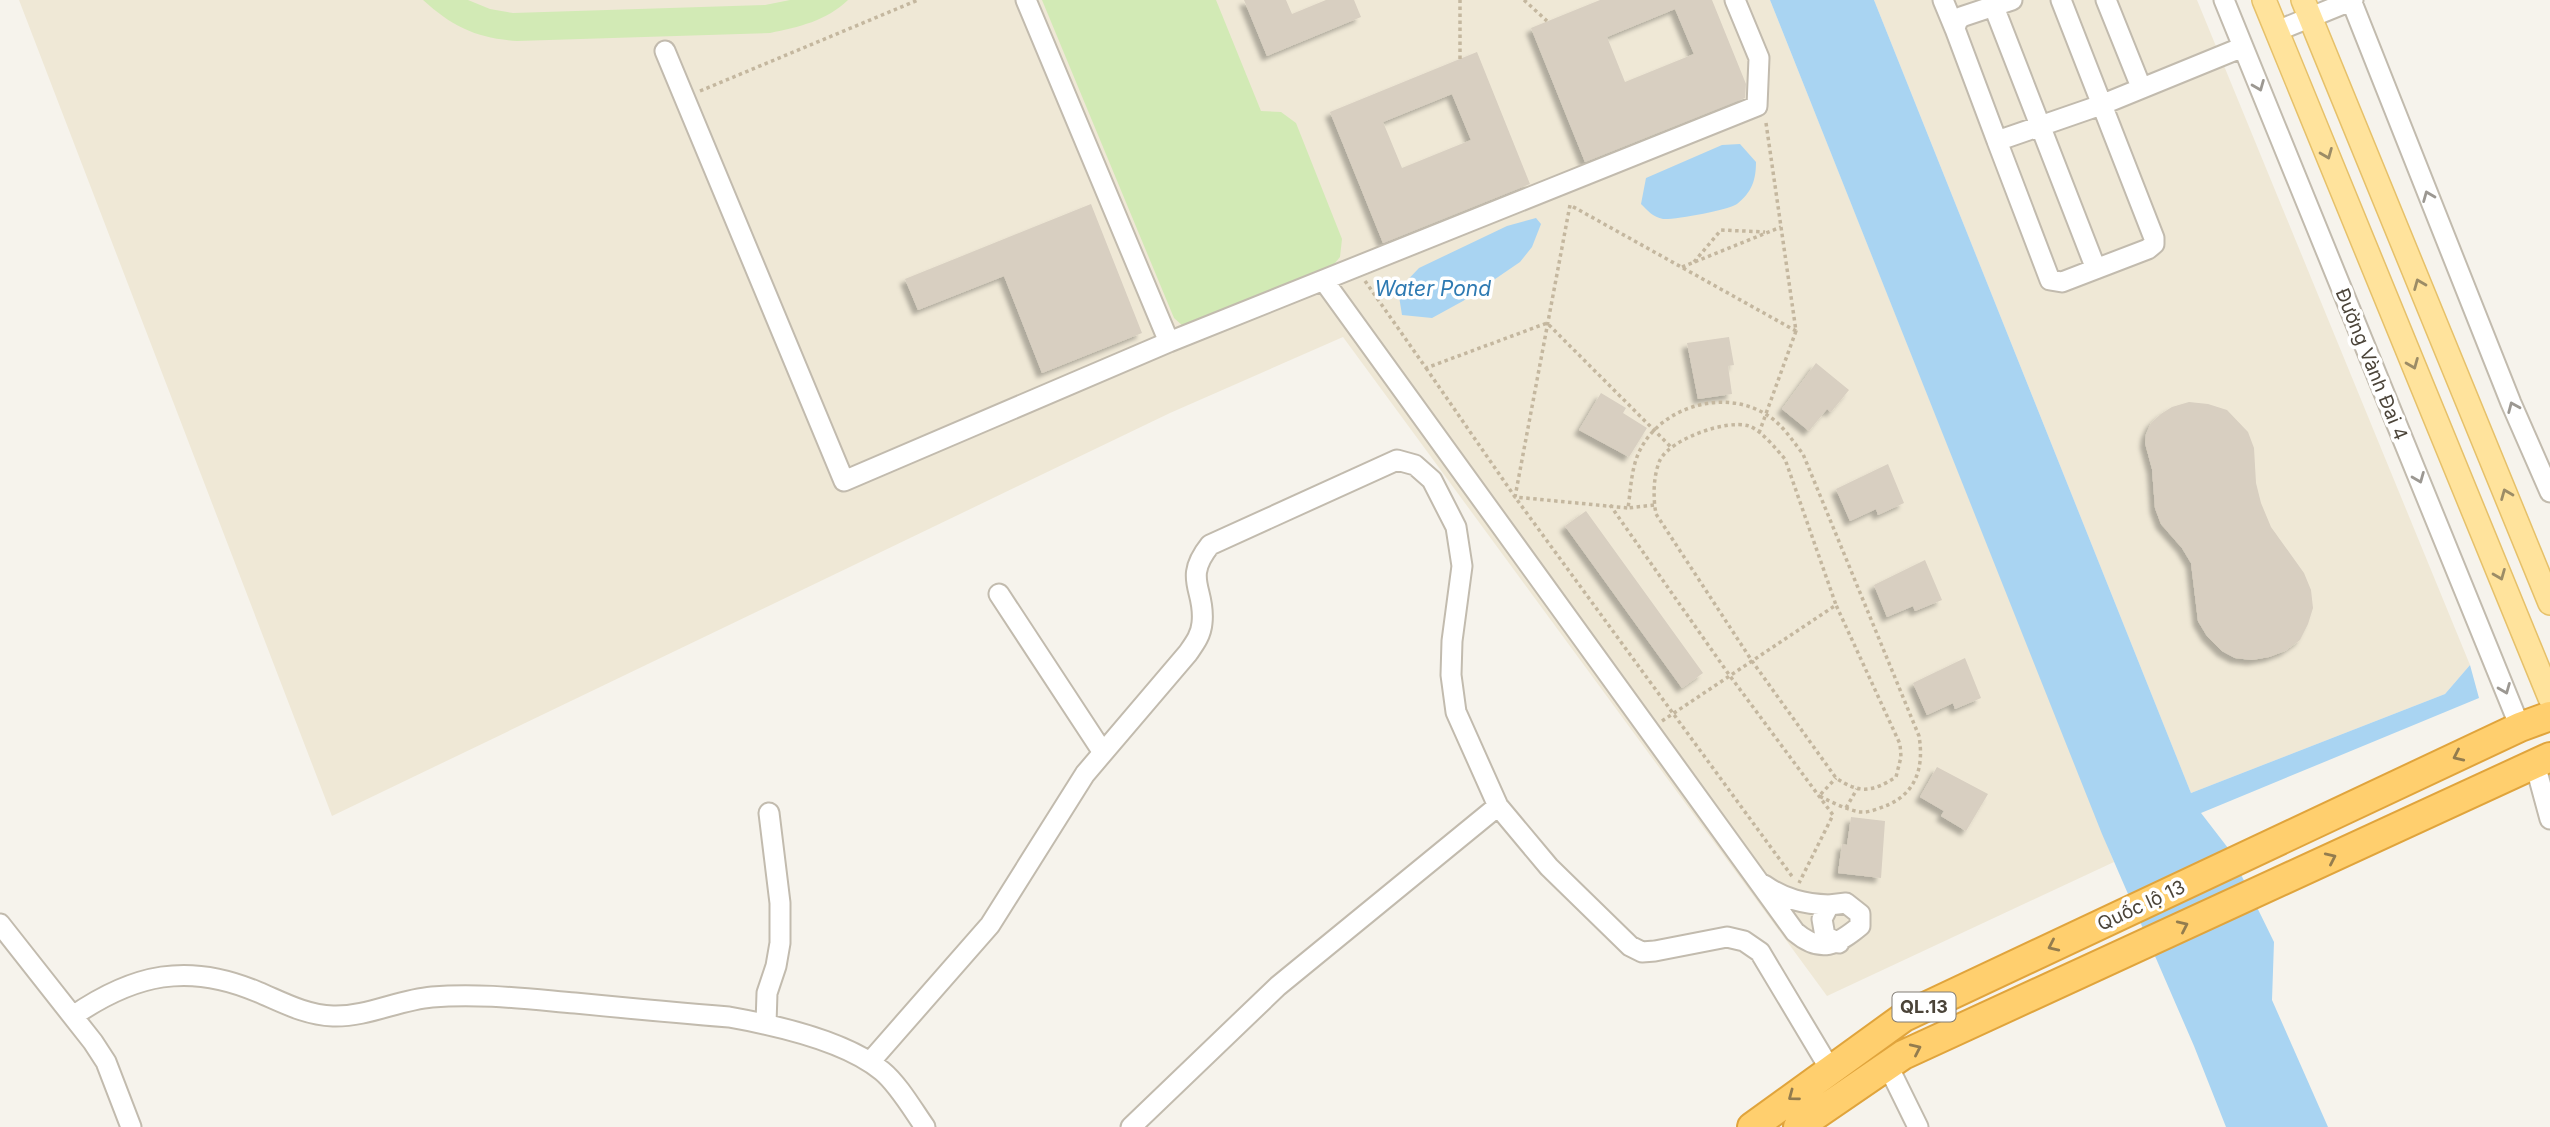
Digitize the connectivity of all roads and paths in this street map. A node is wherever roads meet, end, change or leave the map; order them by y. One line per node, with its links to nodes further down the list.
1 (918, 0): 21 (path)
2 (1026, 0): 35 (street)
3 (1460, 0): 19 (path)
4 (1524, 0): 14 (path)
5 (1735, 0): 23 (street)
6 (1943, 0): 15 (street)
7 (2061, 0): 22 (street)
8 (2106, 0): 20 (street)
9 (2224, 0): 17 (street, Đường Vành Đai 4)
10 (2264, 0): 16 (main road, Đường Vành Đai 4)
11 (2351, 0): 13 (street); 41 (street, one-way to 11)
12 (2003, 4): 15 (street); 24 (street)
13 (2307, 9): 16 (street); 47 (main road, one-way to 13)
14 (1547, 21)
15 (1955, 29): 25 (street)
16 (2277, 31): 51 (main road, Đường Vành Đai 4, one-way to 51)
17 (2243, 47): 20 (street); 54 (street, Đường Vành Đai 4, one-way to 54)
18 (665, 51): 21 (street)
19 (1460, 59)
20 (2141, 87): 22 (street)
21 (685, 97): 35 (street)
22 (2101, 105): 24 (street); 31 (street)
23 (1757, 106): 26 (path); 30 (street)
24 (2039, 126): 25 (street); 31 (street)
25 (1997, 141): 31 (street)
26 (1781, 227): 27 (path); 34 (path)
27 (1767, 232): 28 (path); 28 (path)
28 (1693, 263): 29 (path)
29 (1682, 267): 33 (path); 34 (path)
30 (1356, 268): 32 (street); 36 (path)
31 (2096, 269)
32 (1324, 281): 35 (street); 55 (street)
33 (1547, 323): 36 (path); 38 (path); 42 (path)
34 (1796, 331): 37 (path)
35 (1169, 342)
36 (1426, 368): 42 (path)
37 (1766, 414): 38 (path); 39 (path); 62 (path)
38 (1655, 430): 40 (path); 45 (path)
39 (1759, 433): 40 (path); 48 (path)
40 (1673, 448): 44 (path)
41 (2550, 492)
42 (1515, 497): 43 (path); 52 (path)
43 (1610, 505): 45 (path); 50 (path)
44 (1654, 505): 45 (path); 49 (path)
45 (1628, 508)
46 (999, 594): 56 (street)
47 (2550, 603)
48 (1836, 605): 49 (path); 59 (path)
49 (1752, 661): 50 (path); 58 (path)
50 (1730, 676): 52 (path); 60 (path)
51 (2550, 698)
52 (1674, 713): 55 (path); 66 (path)
53 (2550, 716): 54 (highway, Quốc lộ 13 / QL.13)
54 (2520, 727): 57 (highway); 74 (highway, Quốc lộ 13 / QL.13, one-way to 74)
55 (1649, 730): 65 (street)
56 (1102, 751): 61 (street); 72 (street)
57 (2543, 761): 64 (street); 73 (highway, Quốc lộ 13 / QL.13, one-way to 57)
58 (1836, 778): 59 (path); 60 (path)
59 (1857, 789): 62 (path)
60 (1819, 796): 62 (path); 66 (path)
61 (1498, 806): 74 (street); 75 (street)
62 (1846, 808)
63 (769, 813): 71 (street)
64 (2550, 819)
65 (1759, 881): 66 (street); 69 (street)
66 (1796, 893): 67 (street)
67 (1829, 905): 69 (street); 69 (street)
68 (0, 924): 70 (street)
69 (1839, 943)
70 (73, 1016): 71 (street); 76 (street)
71 (766, 1024): 72 (street)
72 (870, 1062): 77 (street)
73 (1888, 1066): 79 (highway, Quốc lộ 13 / QL.13); 80 (street)
74 (1830, 1069): 78 (highway, Quốc lộ 13 / QL.13, one-way to 78)
75 (1139, 1125)
76 (131, 1127)
77 (925, 1127)
78 (1752, 1127)
79 (1798, 1127)
80 (1918, 1127)

